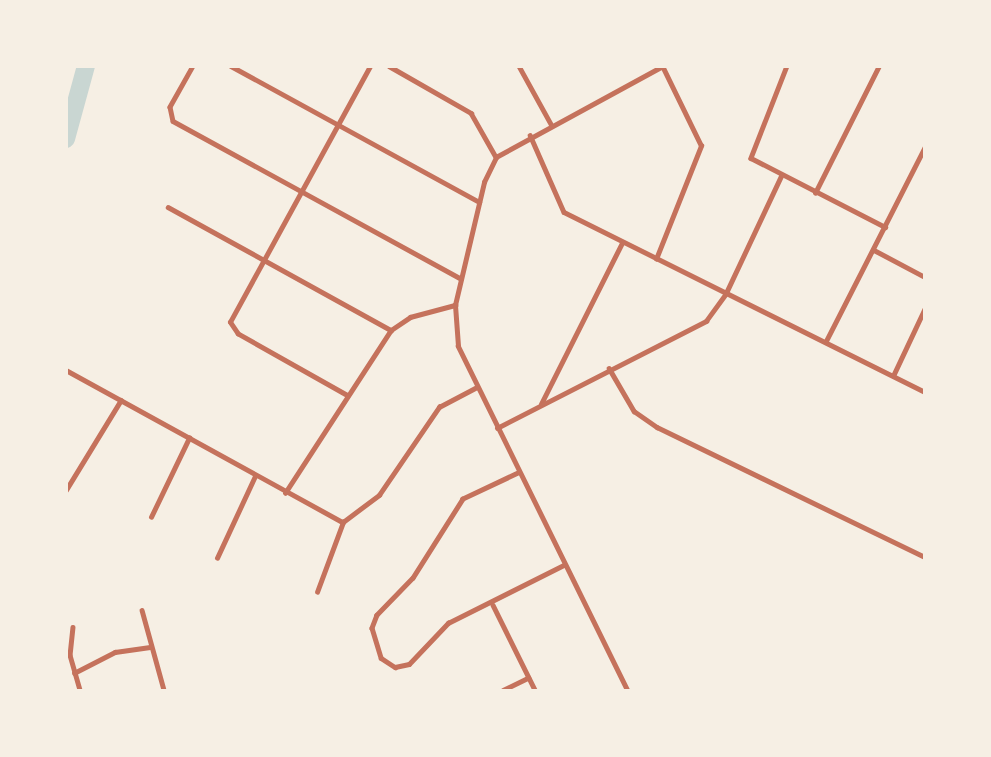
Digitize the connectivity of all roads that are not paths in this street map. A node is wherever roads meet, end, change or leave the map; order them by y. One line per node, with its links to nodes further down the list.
1 (193, 66): 16 (street)
2 (231, 66): 10 (street)
3 (370, 66): 10 (street)
4 (389, 66): 13 (street)
5 (519, 66): 9 (street)
6 (787, 66): 15 (street)
7 (879, 66): 17 (street)
8 (663, 67): 9 (street); 24 (street)
9 (551, 124): 11 (street)
10 (337, 126): 16 (street); 18 (street)
11 (530, 135): 13 (street); 21 (street)
12 (925, 147): 14 (street)
13 (496, 157): 18 (street)
14 (922, 158): 20 (street)
15 (781, 176): 17 (street); 27 (street)
16 (301, 192): 23 (street); 26 (street)
17 (815, 193): 20 (street)
18 (479, 202): 26 (street)
19 (168, 207): 23 (street)
20 (885, 227): 22 (street)
21 (622, 243): 24 (street); 39 (street)
22 (874, 250): 25 (street); 31 (street)
23 (263, 259): 30 (street); 37 (street)
24 (656, 259): 27 (street)
25 (925, 277)
26 (461, 279): 28 (street)
27 (726, 293): 31 (street); 32 (street)
28 (455, 305): 30 (street); 35 (street)
29 (925, 308): 34 (street)
30 (391, 330): 37 (street)
31 (826, 341): 34 (street)
32 (608, 368): 39 (street); 48 (street)
33 (66, 370): 38 (street)
34 (893, 376): 36 (street)
35 (477, 387): 40 (street); 47 (street)
36 (925, 392)
37 (348, 396): 45 (street)
38 (121, 400): 41 (street); 44 (street)
39 (541, 405): 40 (street)
40 (496, 428): 42 (street)
41 (189, 438): 43 (street); 46 (street)
42 (518, 473): 50 (street); 52 (street)
43 (255, 476): 45 (street); 49 (street)
44 (66, 490)
45 (285, 493): 47 (street)
46 (151, 517)
47 (343, 522): 51 (street)
48 (925, 557)
49 (217, 558)
50 (564, 565): 52 (street); 62 (street)
51 (317, 592)
52 (493, 605): 57 (street)
53 (142, 610): 55 (street)
54 (73, 627): 56 (street)
55 (150, 647): 56 (street); 59 (street)
56 (74, 673): 58 (street)
57 (528, 678): 60 (street); 61 (street)
58 (80, 691)
59 (164, 691)
60 (503, 691)
61 (535, 691)
62 (627, 691)

